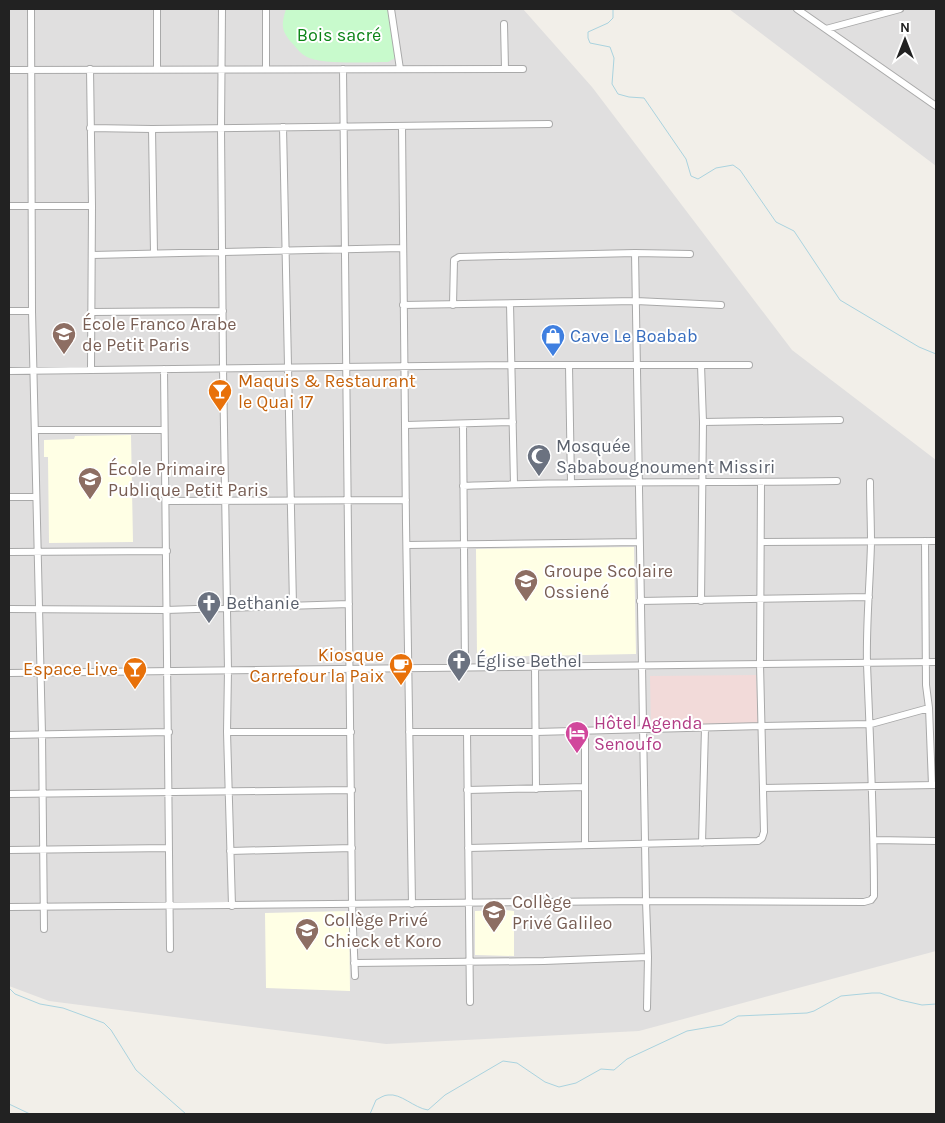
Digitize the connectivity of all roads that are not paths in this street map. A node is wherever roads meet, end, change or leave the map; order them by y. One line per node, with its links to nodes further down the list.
1 (31, 9): 20 (street)
2 (157, 9): 15 (street)
3 (222, 9): 11 (street)
4 (266, 9): 12 (street)
5 (391, 9): 17 (street)
6 (796, 9): 10 (street)
7 (900, 9): 8 (street)
8 (886, 11): 10 (street)
9 (504, 24): 18 (street)
10 (826, 29): 21 (street)
11 (222, 68): 12 (street); 15 (street); 27 (street)
12 (266, 68): 16 (street)
13 (524, 68): 18 (street)
14 (90, 69): 15 (street); 20 (street); 26 (street)
15 (157, 69)
16 (343, 69): 17 (street); 25 (street)
17 (400, 69): 18 (street)
18 (505, 69)
19 (9, 70): 20 (street)
20 (31, 70): 30 (street)
21 (936, 106)
22 (549, 124): 23 (street)
23 (402, 126): 25 (street); 32 (street)
24 (283, 127): 25 (street); 27 (street); 34 (street)
25 (344, 127): 33 (street)
26 (90, 128): 28 (street); 31 (street)
27 (221, 128): 28 (street); 35 (street)
28 (152, 129): 36 (street)
29 (9, 206): 30 (street)
30 (32, 206): 31 (street); 46 (street)
31 (92, 206): 39 (street)
32 (402, 248): 33 (street); 43 (street)
33 (346, 249): 34 (street); 55 (street)
34 (287, 250): 35 (street); 57 (street)
35 (223, 252): 36 (street); 47 (street)
36 (154, 253): 39 (street)
37 (636, 253): 38 (street); 40 (street); 42 (street)
38 (690, 254)
39 (92, 255): 48 (street)
40 (636, 301): 41 (street); 44 (street); 52 (street)
41 (510, 304): 42 (street); 49 (street)
42 (453, 305): 43 (street)
43 (403, 306): 50 (street)
44 (721, 306)
45 (9, 311): 46 (street)
46 (32, 311): 61 (street)
47 (223, 311): 48 (street); 56 (street)
48 (91, 312): 58 (street)
49 (511, 365): 50 (street); 51 (street); 63 (street)
50 (404, 366): 55 (street); 65 (street)
51 (569, 366): 52 (street); 73 (street)
52 (637, 366): 53 (street); 70 (street)
53 (701, 366): 54 (street); 64 (street)
54 (749, 366)
55 (346, 367): 57 (street); 83 (street)
56 (223, 368): 57 (street); 59 (street); 79 (street)
57 (288, 368): 80 (street)
58 (91, 369): 59 (street); 61 (street)
59 (164, 369): 68 (street)
60 (9, 370): 61 (street)
61 (34, 370): 67 (street)
62 (840, 420): 64 (street)
63 (513, 422): 66 (street); 75 (street)
64 (702, 422): 74 (street)
65 (406, 425): 66 (street); 81 (street)
66 (463, 425): 76 (street)
67 (35, 430): 68 (street); 78 (street)
68 (164, 430): 82 (street)
69 (837, 481): 71 (street)
70 (640, 482): 73 (street); 74 (street); 87 (street)
71 (761, 482): 74 (street); 88 (street)
72 (870, 482): 84 (street)
73 (571, 483): 75 (street)
74 (701, 483): 95 (street)
75 (514, 484): 76 (street)
76 (463, 486): 89 (street)
77 (9, 497): 78 (street)
78 (36, 497): 93 (street)
79 (225, 500): 80 (street); 82 (street); 100 (street)
80 (291, 500): 83 (street); 99 (street)
81 (406, 500): 83 (street); 90 (street)
82 (166, 501): 91 (street)
83 (349, 501): 98 (street)
84 (871, 540): 85 (street); 88 (street); 94 (street)
85 (925, 541): 86 (street); 106 (street)
86 (936, 541)
87 (640, 542): 89 (street); 97 (street)
88 (761, 542): 96 (street)
89 (464, 544): 90 (street); 110 (street)
90 (407, 545): 111 (street)
91 (167, 551): 93 (street); 103 (street)
92 (9, 552): 93 (street)
93 (38, 552): 102 (street)
94 (869, 597): 96 (street); 104 (street)
95 (701, 600): 96 (street); 97 (street)
96 (761, 600): 107 (street)
97 (640, 602): 108 (street)
98 (349, 604): 99 (street); 112 (street)
99 (293, 605): 100 (street)
100 (227, 607): 103 (street); 113 (street)
101 (9, 609): 102 (street)
102 (39, 609): 103 (street); 114 (street)
103 (166, 610): 115 (street)
104 (867, 662): 106 (street); 107 (street); 118 (street)
105 (936, 662): 106 (street)
106 (926, 663): 117 (street)
107 (760, 664): 108 (street); 119 (street)
108 (642, 665): 109 (street); 120 (street)
109 (535, 666): 110 (street); 128 (street)
110 (464, 667): 111 (street)
111 (407, 668): 112 (street); 126 (street)
112 (350, 669): 113 (street); 125 (street)
113 (228, 670): 115 (street); 124 (street)
114 (40, 672): 115 (street); 116 (street); 129 (street)
115 (167, 672): 123 (street)
116 (9, 673)
117 (930, 708): 118 (street); 131 (street)
118 (871, 724): 119 (street); 132 (street)
119 (762, 726): 121 (street); 134 (street)
120 (643, 728): 121 (street); 122 (street); 145 (street)
121 (705, 728): 144 (street)
122 (585, 730): 128 (street); 133 (street)
123 (169, 732): 129 (street); 139 (street)
124 (227, 732): 125 (street); 136 (street)
125 (351, 732): 137 (street)
126 (409, 732): 127 (street); 155 (street)
127 (467, 732): 128 (street); 138 (street)
128 (536, 732): 135 (street)
129 (42, 734): 130 (street); 141 (street)
130 (9, 735)
131 (934, 785): 132 (street)
132 (870, 786): 134 (street); 142 (street)
133 (585, 787): 135 (street); 146 (street)
134 (763, 788): 144 (street)
135 (536, 789): 138 (street)
136 (229, 790): 137 (street); 139 (street); 152 (street)
137 (352, 790): 148 (street)
138 (468, 790): 149 (street)
139 (168, 792): 141 (street); 147 (street)
140 (9, 794): 141 (street)
141 (42, 794): 151 (street)
142 (874, 840): 143 (street); 153 (street)
143 (936, 842)
144 (702, 843): 145 (street)
145 (646, 844): 146 (street); 153 (street)
146 (585, 846): 149 (street)
147 (169, 848): 151 (street); 160 (street)
148 (352, 848): 152 (street); 156 (street)
149 (468, 848): 154 (street)
150 (9, 850): 151 (street)
151 (43, 850): 157 (street)
152 (230, 851): 158 (street)
153 (646, 901): 154 (street); 163 (street)
154 (469, 903): 155 (street); 164 (street)
155 (412, 904): 156 (street)
156 (352, 905): 158 (street); 165 (street)
157 (44, 906): 159 (street); 160 (street); 161 (street)
158 (232, 906): 160 (street)
159 (9, 907)
160 (170, 907): 162 (street)
161 (44, 929)
162 (170, 950)
163 (648, 957): 164 (street); 168 (street)
164 (470, 961): 165 (street); 167 (street)
165 (354, 963): 166 (street)
166 (355, 976)
167 (470, 1002)
168 (647, 1008)

